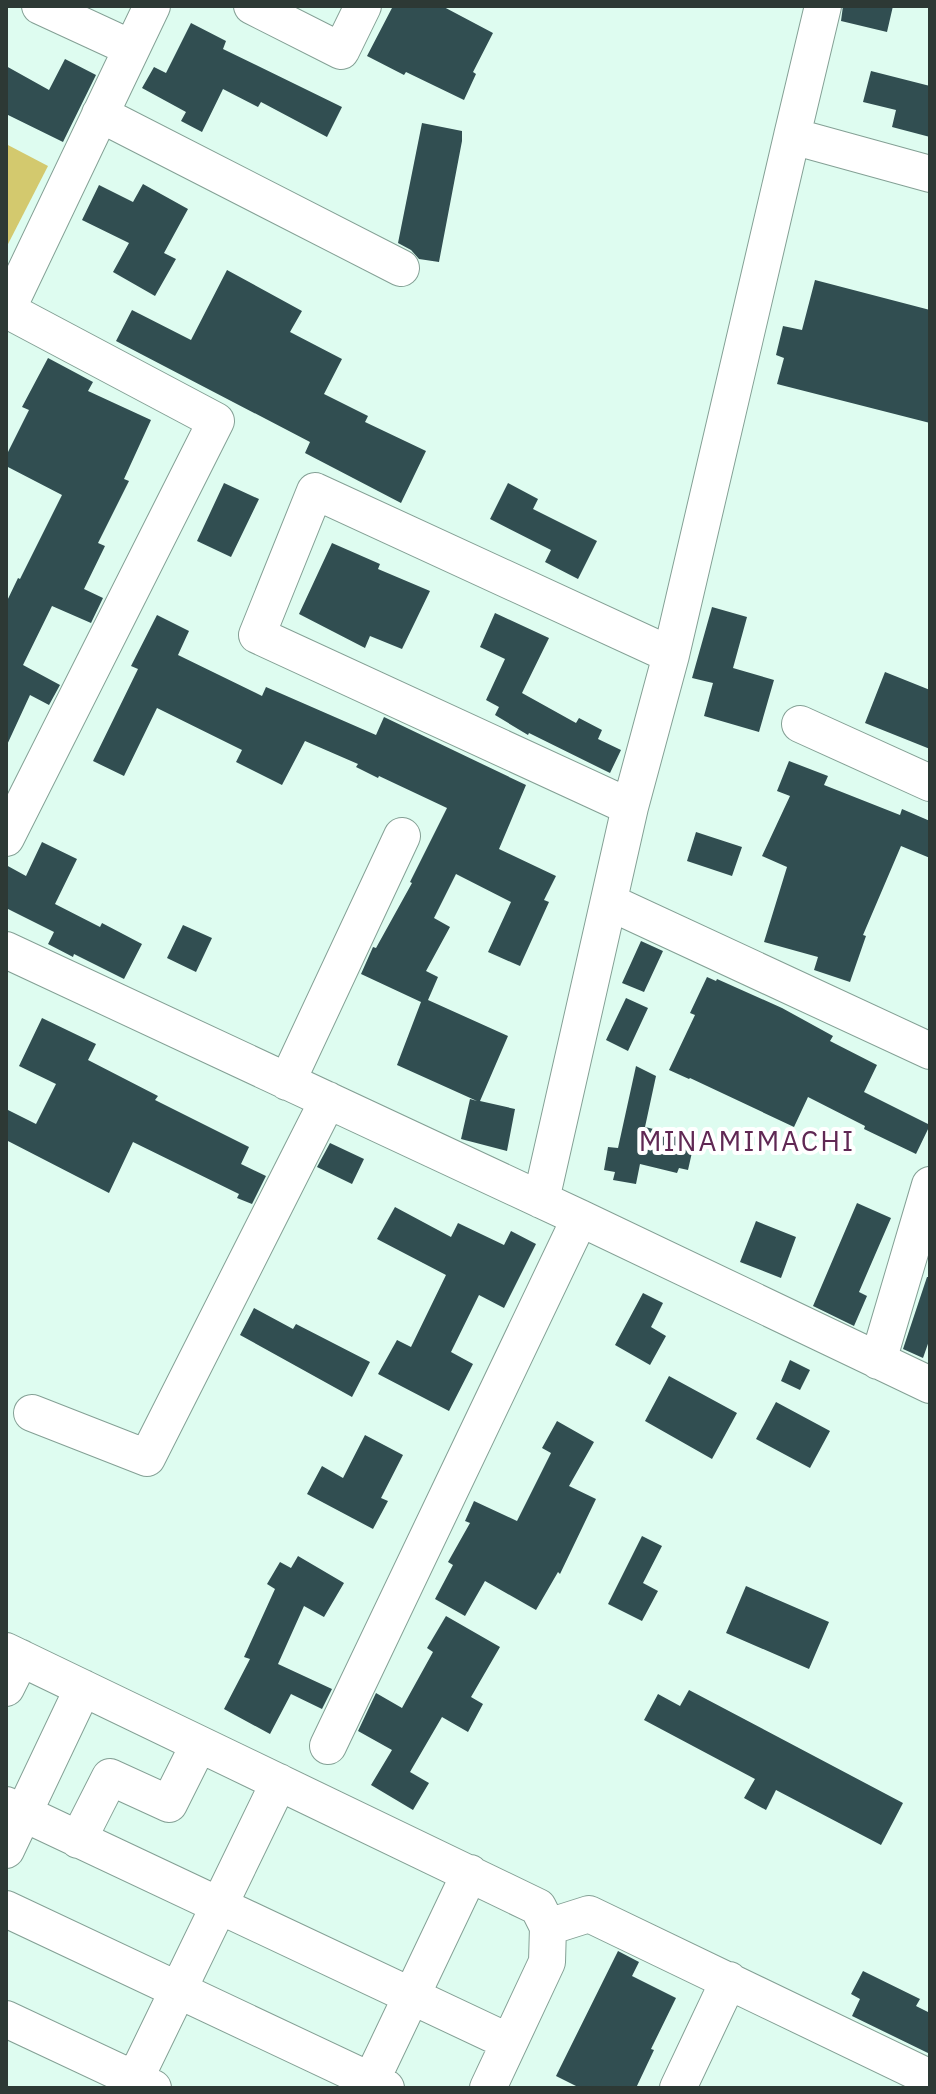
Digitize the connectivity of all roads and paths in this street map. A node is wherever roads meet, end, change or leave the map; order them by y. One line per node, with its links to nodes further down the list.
1 (40, 6): 6 (street)
2 (152, 6): 6 (street)
3 (252, 6): 4 (street)
4 (363, 6)
5 (823, 6): 8 (street)
6 (131, 48): 7 (street)
7 (100, 114): 10 (street); 11 (street)
8 (792, 136): 9 (street); 12 (street)
9 (930, 174)
10 (401, 268)
11 (7, 311): 17 (street)
12 (671, 655): 15 (street); 15 (street)
13 (800, 724): 14 (street)
14 (930, 783)
15 (630, 807): 18 (street)
16 (402, 836): 21 (street)
17 (6, 838)
18 (609, 902): 20 (street); 24 (street)
19 (6, 950): 21 (street)
20 (930, 1051)
21 (287, 1082): 22 (street)
22 (328, 1100): 24 (street); 28 (street)
23 (930, 1185): 26 (street)
24 (541, 1200): 25 (street)
25 (580, 1218): 26 (street); 32 (street)
26 (878, 1361): 27 (street)
27 (930, 1385)
28 (32, 1413)
29 (11, 1666): 30 (street)
30 (83, 1688): 31 (street); 34 (street)
31 (199, 1744): 33 (street); 35 (street)
32 (328, 1746)
33 (279, 1782): 37 (street); 38 (street)
34 (15, 1810): 35 (street); 36 (street)
35 (78, 1840): 38 (street)
36 (6, 1850)
37 (470, 1873): 40 (street); 43 (street)
38 (219, 1905): 42 (street); 43 (street)
39 (6, 1909): 42 (street)
40 (548, 1927): 41 (street); 45 (street)
41 (729, 1980): 46 (street); 50 (street)
42 (178, 1990): 47 (street); 48 (street)
43 (411, 1996): 45 (street); 48 (street)
44 (6, 2019): 47 (street)
45 (509, 2042): 49 (street)
46 (930, 2078)
47 (144, 2084)
48 (378, 2084)
49 (488, 2088)
50 (678, 2088)

